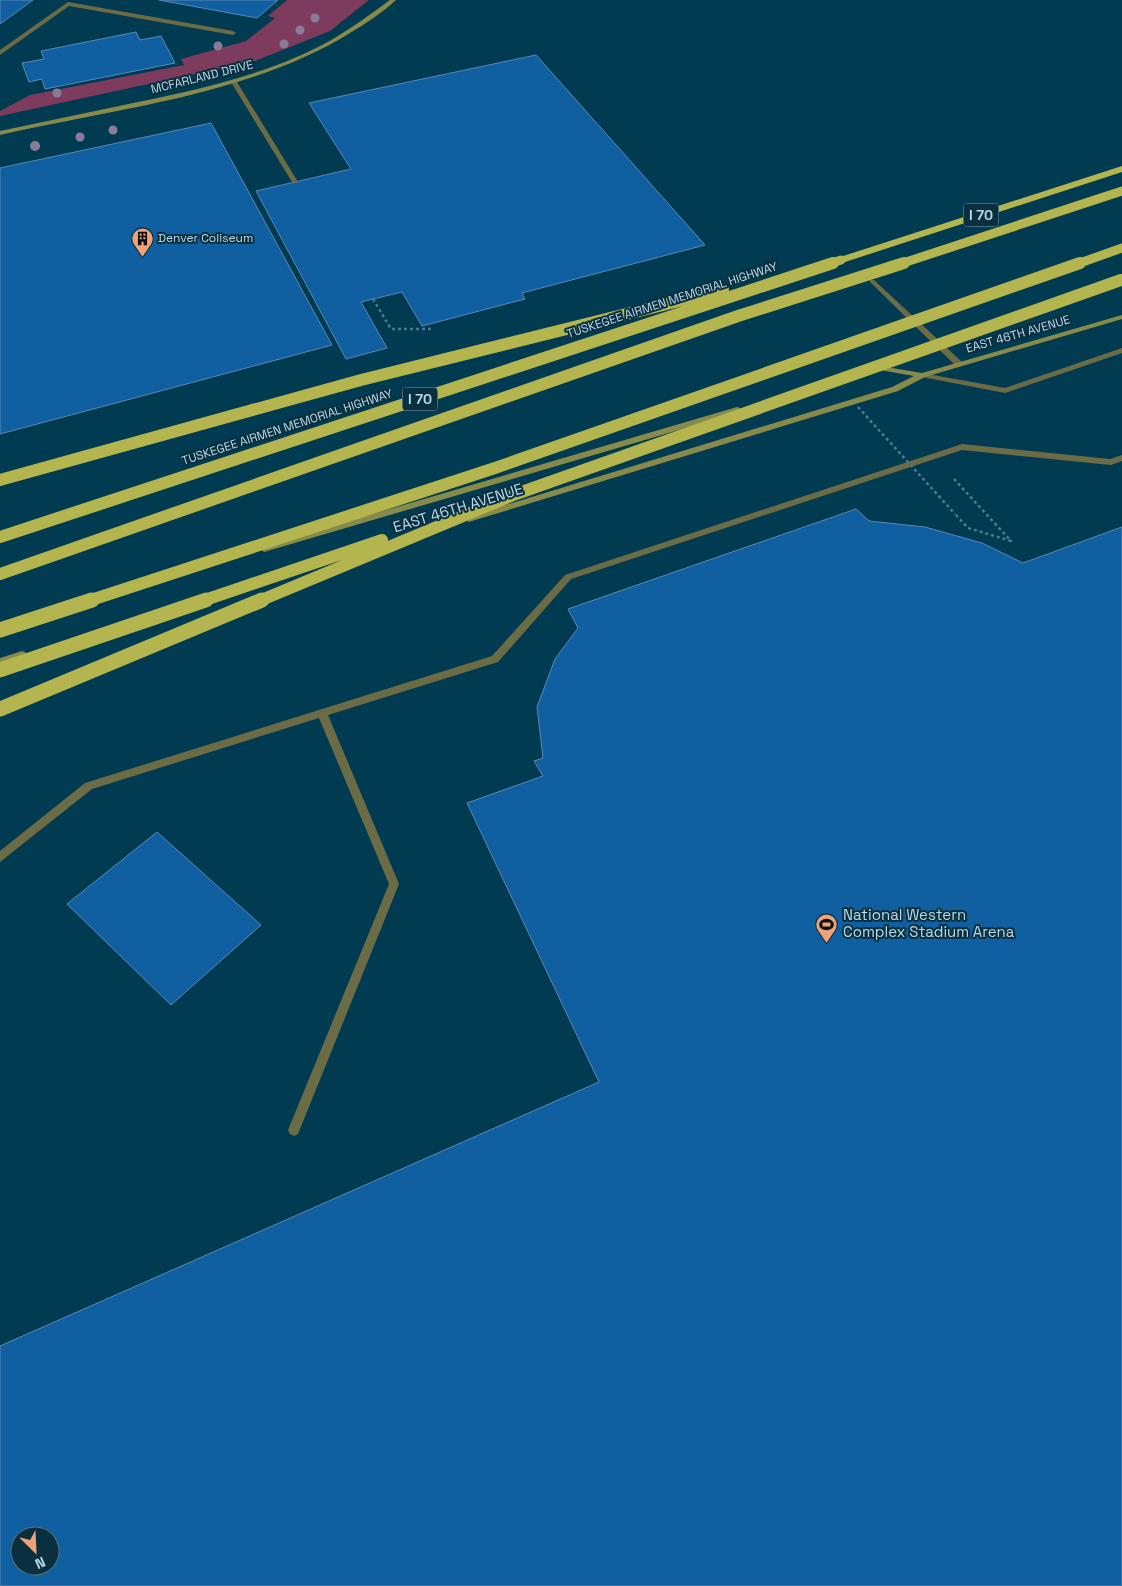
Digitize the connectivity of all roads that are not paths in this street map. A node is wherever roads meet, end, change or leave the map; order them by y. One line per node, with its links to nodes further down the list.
1 (393, 0): 4 (street, MCFARLAND DRIVE)
2 (233, 33): 3 (lane)
3 (0, 53)
4 (234, 82): 5 (street, MCFARLAND DRIVE); 7 (lane)
5 (0, 133)
6 (1122, 170): 10 (highway, I 70)
7 (295, 182)
8 (1122, 191): 21 (highway, bridge)
9 (1122, 248): 22 (highway, bridge)
10 (841, 260): 18 (highway, bridge); 20 (highway, TUSKEGEE AIRMEN MEMORIAL HIGHWAY / I 70, bridge)
11 (1122, 279): 19 (highway, bridge)
12 (872, 281): 15 (lane)
13 (1122, 317): 15 (street, EAST 46TH AVENUE)
14 (1122, 350): 16 (lane)
15 (959, 364): 16 (street, EAST 46TH AVENUE)
16 (922, 375): 22 (street, EAST 46TH AVENUE); 23 (street, EAST 46TH AVENUE)
17 (1122, 458): 26 (lane)
18 (0, 480)
19 (516, 494): 24 (highway, bridge); 25 (highway, bridge)
20 (0, 537)
21 (0, 574)
22 (0, 628)
23 (0, 662)
24 (0, 670)
25 (0, 709)
26 (322, 713): 27 (lane); 28 (lane)
27 (0, 857)
28 (294, 1130)

